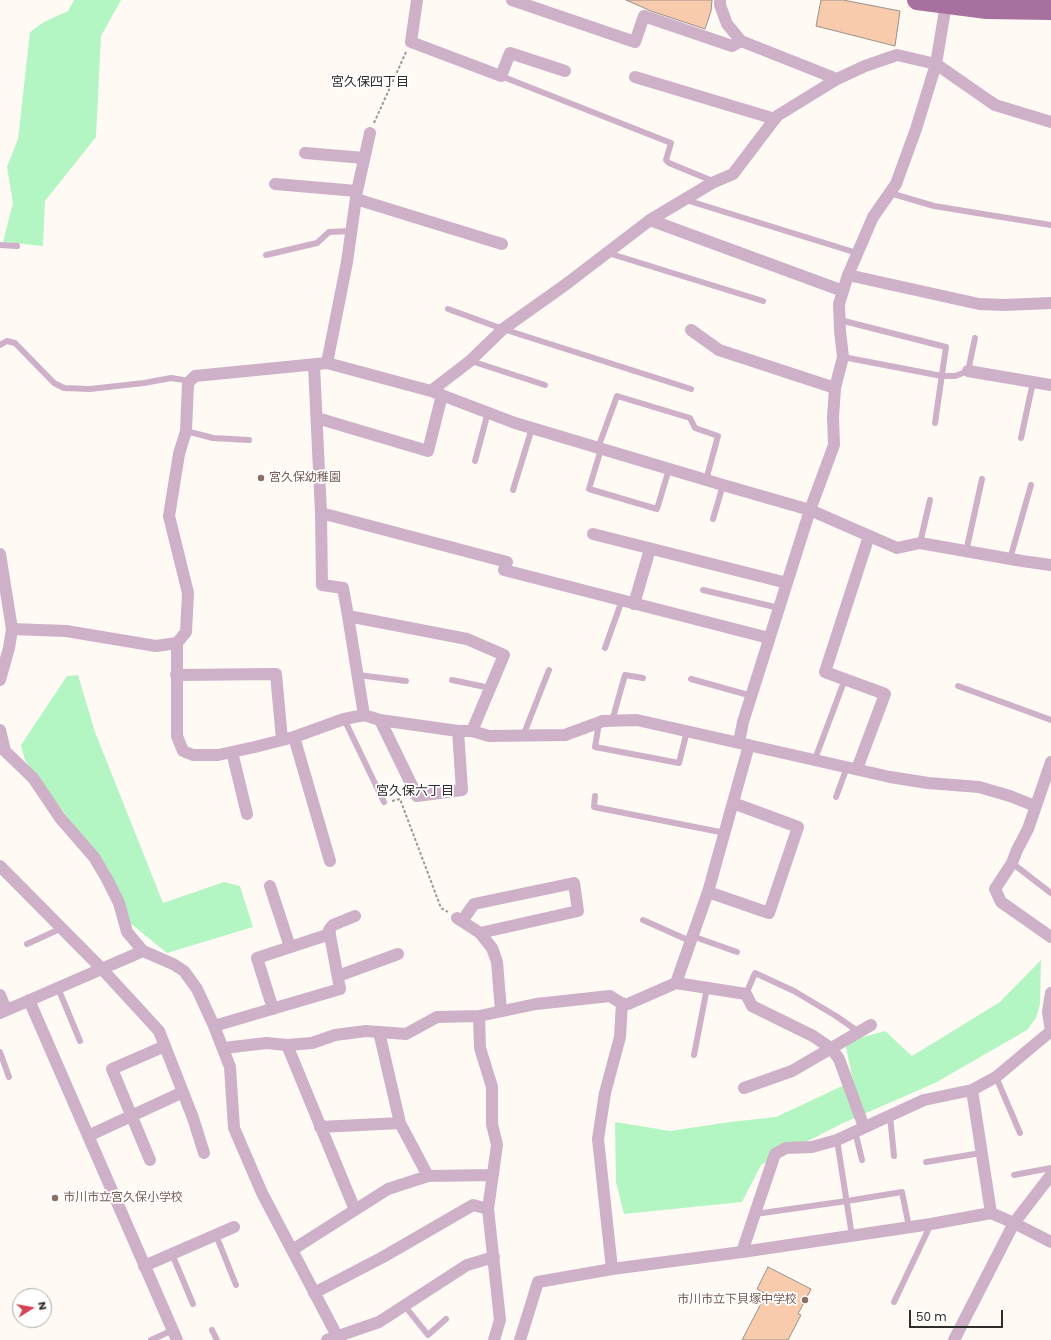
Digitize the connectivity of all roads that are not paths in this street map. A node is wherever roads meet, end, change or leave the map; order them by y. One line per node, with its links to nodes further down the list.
1 (417, 0): 10 (street)
2 (512, 0): 7 (street)
3 (720, 0): 7 (street)
4 (916, 0): 5 (main road)
5 (946, 4): 6 (main road); 8 (street)
6 (1051, 10)
7 (741, 41): 12 (street)
8 (936, 64): 12 (street); 14 (street); 20 (street)
9 (565, 71): 10 (street)
10 (501, 76): 18 (lane)
11 (635, 77): 13 (street)
12 (837, 79): 13 (street)
13 (775, 119): 18 (street)
14 (1051, 122)
15 (370, 133): 17 (street)
16 (305, 153): 17 (street)
17 (364, 158): 21 (street)
18 (715, 182): 22 (street)
19 (275, 184): 21 (street)
20 (890, 193): 24 (lane); 30 (street)
21 (356, 195): 25 (street); 26 (street)
22 (684, 200): 23 (street); 30 (lane)
23 (650, 220): 29 (street); 33 (street)
24 (1051, 225)
25 (351, 231): 31 (lane); 44 (street)
26 (502, 244)
27 (0, 245): 28 (lane)
28 (17, 246)
29 (608, 252): 34 (lane); 38 (street)
30 (858, 253): 32 (street)
31 (266, 255)
32 (848, 275): 33 (street); 35 (street)
33 (843, 290): 37 (street)
34 (763, 301)
35 (1051, 303)
36 (448, 309): 38 (lane)
37 (840, 320): 42 (street); 46 (lane)
38 (503, 329): 43 (street); 52 (lane)
39 (690, 330): 51 (street)
40 (975, 338): 45 (lane)
41 (0, 345): 47 (lane)
42 (843, 357): 46 (lane); 51 (street)
43 (470, 361): 49 (lane); 53 (street)
44 (321, 364): 47 (street); 53 (street); 55 (street)
45 (968, 372): 46 (lane); 48 (street)
46 (942, 376): 56 (lane)
47 (190, 381): 58 (street)
48 (1033, 382): 50 (street); 59 (lane)
49 (545, 385)
50 (1051, 385)
51 (835, 388): 70 (street)
52 (691, 389)
53 (436, 393): 54 (street); 55 (street)
54 (488, 412): 57 (street); 62 (lane)
55 (317, 418): 71 (street)
56 (935, 423)
57 (532, 428): 61 (street); 68 (lane)
58 (186, 431): 60 (lane); 89 (street)
59 (1021, 438)
60 (249, 440)
61 (599, 448): 63 (street); 63 (lane); 65 (lane)
62 (475, 461)
63 (669, 469): 65 (street)
64 (982, 479): 77 (lane)
65 (706, 480): 66 (street)
66 (723, 485): 70 (street); 72 (lane)
67 (1031, 485): 79 (lane)
68 (513, 490)
69 (930, 500): 75 (lane)
70 (810, 510): 74 (street); 81 (street)
71 (321, 513): 83 (street); 86 (street)
72 (713, 519)
73 (593, 534): 76 (street)
74 (869, 536): 75 (street); 95 (street)
75 (920, 543): 77 (street)
76 (650, 549): 81 (street); 84 (street)
77 (966, 552): 79 (street)
78 (0, 554): 87 (street)
79 (1010, 559): 80 (street)
80 (1051, 565)
81 (787, 583): 85 (street)
82 (703, 590): 85 (lane)
83 (622, 600): 84 (street); 90 (lane)
84 (634, 604): 88 (street)
85 (779, 608): 88 (street)
86 (348, 616): 93 (street); 101 (street)
87 (12, 629): 89 (street); 96 (street)
88 (770, 638): 102 (street)
89 (177, 643): 92 (street)
90 (605, 648)
91 (549, 670): 113 (lane)
92 (176, 675): 114 (street); 116 (street)
93 (358, 675): 99 (lane); 103 (street)
94 (643, 678): 107 (lane)
95 (845, 679): 117 (lane); 119 (street)
96 (0, 680)
97 (452, 680): 101 (lane)
98 (691, 680): 102 (lane)
99 (406, 681)
100 (958, 686): 106 (lane)
101 (490, 688): 111 (street)
102 (752, 696): 115 (street)
103 (364, 715): 104 (street); 105 (street)
104 (344, 719): 114 (street); 122 (lane)
105 (380, 720): 110 (street); 110 (street)
106 (1051, 720)
107 (612, 721): 108 (street); 112 (street)
108 (599, 723): 112 (lane); 113 (street)
109 (0, 730): 142 (street)
110 (458, 731): 111 (street)
111 (472, 731): 113 (street)
112 (687, 731): 115 (street)
113 (523, 736)
114 (288, 739): 116 (street); 127 (street)
115 (744, 743): 117 (street); 123 (street)
116 (232, 752): 125 (street)
117 (815, 759): 119 (street)
118 (1051, 762): 124 (street)
119 (852, 768): 121 (lane); 124 (street)
120 (595, 796): 126 (lane)
121 (836, 797)
122 (384, 802)
123 (733, 803): 126 (street); 131 (street)
124 (1035, 806): 128 (street)
125 (247, 814)
126 (725, 833): 131 (street)
127 (330, 861)
128 (1012, 863): 132 (lane); 138 (street)
129 (0, 866): 135 (street)
130 (270, 886): 141 (street)
131 (708, 892): 139 (street)
132 (1051, 893)
133 (355, 916): 137 (street)
134 (643, 920): 139 (lane)
135 (62, 928): 140 (lane); 145 (street)
136 (480, 933): 136 (street); 156 (street)
137 (330, 934): 141 (street); 146 (street)
138 (1051, 936)
139 (691, 939): 143 (lane); 147 (street)
140 (27, 944)
141 (290, 947): 155 (street)
142 (143, 951): 145 (street); 160 (street)
143 (737, 952)
144 (398, 954): 146 (street)
145 (102, 969): 148 (street); 166 (street)
146 (338, 976): 155 (street)
147 (676, 983): 149 (street); 154 (street)
148 (58, 988): 153 (street); 164 (lane)
149 (707, 988): 151 (street); 170 (lane)
150 (1051, 993): 161 (street)
151 (746, 994): 163 (lane); 168 (street)
152 (0, 995): 157 (street)
153 (29, 1000): 157 (street); 182 (street)
154 (622, 1003): 156 (street); 212 (street)
155 (273, 1009): 160 (street)
156 (501, 1011): 158 (street)
157 (3, 1012)
158 (479, 1016): 162 (street); 191 (street)
159 (871, 1025): 163 (street)
160 (214, 1026): 167 (street)
161 (1051, 1031): 172 (street)
162 (380, 1032): 165 (street); 178 (street)
163 (859, 1032): 168 (street)
164 (80, 1041)
165 (286, 1045): 167 (street); 179 (street)
166 (165, 1046): 175 (street); 176 (street)
167 (224, 1048): 207 (street)
168 (830, 1048): 173 (street); 180 (street)
169 (0, 1052): 171 (lane)
170 (694, 1055)
171 (9, 1077)
172 (996, 1077): 174 (street); 181 (lane)
173 (744, 1088)
174 (972, 1090): 177 (street); 185 (street)
175 (183, 1092): 176 (street); 184 (street)
176 (132, 1116): 182 (street); 187 (street)
177 (890, 1116): 180 (street); 186 (lane)
178 (400, 1123): 179 (street); 194 (street)
179 (320, 1127): 197 (street)
180 (860, 1129): 183 (street); 188 (lane)
181 (1020, 1133)
182 (88, 1136): 211 (street)
183 (837, 1140): 195 (lane); 199 (street)
184 (204, 1153)
185 (981, 1153): 189 (lane); 198 (street)
186 (894, 1156)
187 (150, 1160)
188 (862, 1160)
189 (926, 1162)
190 (1051, 1168): 192 (lane)
191 (492, 1175): 194 (street); 196 (street)
192 (1014, 1175)
193 (1051, 1175): 200 (street)
194 (428, 1176): 197 (street)
195 (847, 1201): 199 (lane); 203 (lane); 205 (lane)
196 (488, 1209): 210 (street); 214 (street)
197 (355, 1210): 207 (street)
198 (990, 1213): 200 (street); 201 (street)
199 (755, 1214): 208 (street)
200 (1014, 1223): 206 (street); 226 (street)
201 (930, 1224): 203 (street); 215 (lane)
202 (234, 1227): 204 (street)
203 (909, 1227): 205 (street)
204 (216, 1235): 209 (street); 213 (lane)
205 (852, 1236): 208 (street)
206 (1051, 1242)
207 (292, 1250): 214 (street)
208 (742, 1252): 212 (street)
209 (172, 1254): 211 (street); 216 (lane)
210 (494, 1257): 217 (street); 224 (street)
211 (144, 1266): 220 (street)
212 (612, 1269): 225 (street)
213 (236, 1285)
214 (314, 1293): 221 (street)
215 (894, 1302)
216 (193, 1304)
217 (404, 1306): 218 (lane); 221 (street)
218 (446, 1319)
219 (212, 1330): 223 (lane)
220 (175, 1335): 222 (lane)
221 (333, 1339)
222 (151, 1340)
223 (217, 1340)
224 (494, 1340)
225 (520, 1340)
226 (954, 1340)

